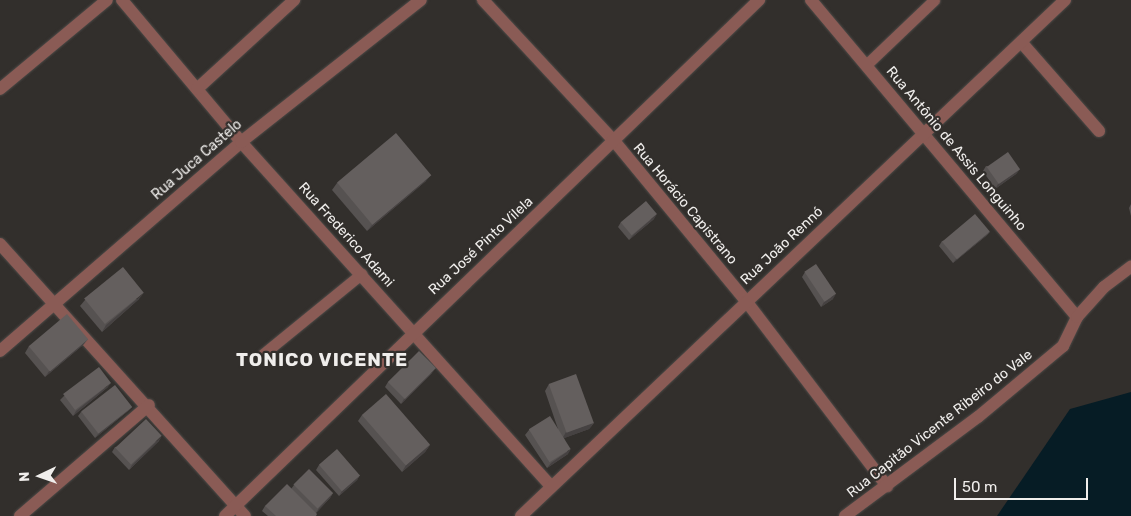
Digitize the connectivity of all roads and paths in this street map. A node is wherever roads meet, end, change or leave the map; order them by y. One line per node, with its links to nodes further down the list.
1 (107, 0): 12 (street)
2 (122, 0): 13 (street, Rua Frederico Adami)
3 (294, 0): 13 (street)
4 (421, 0): 16 (street, Rua Juca Castelo)
5 (483, 0): 17 (street, Rua Horácio Capistrano)
6 (759, 0): 17 (street, Rua José Pinto Vilela)
7 (810, 0): 11 (street, Rua Antônio de Assis Longuinho)
8 (934, 0): 11 (lane)
9 (1065, 0): 10 (street, Rua João Rennó)
10 (1022, 43): 14 (street); 15 (street, Rua João Rennó)
11 (866, 66): 15 (street, Rua Antônio de Assis Longuinho)
12 (0, 89)
13 (197, 89): 16 (street, Rua Frederico Adami)
14 (1099, 131)
15 (924, 133): 21 (street, Rua João Rennó); 23 (street, Rua Antônio de Assis Longuinho)
16 (241, 142): 20 (street, Rua Frederico Adami); 22 (street, Rua Juca Castelo)
17 (615, 142): 21 (street, Rua Horácio Capistrano); 24 (street, Rua José Pinto Vilela)
18 (0, 244): 22 (street)
19 (1131, 267): 23 (street, Rua Capitão Vicente Ribeiro do Vale)
20 (361, 274): 24 (street, Rua Frederico Adami); 26 (lane)
21 (746, 301): 28 (street, Rua João Rennó); 29 (street, Rua Horácio Capistrano)
22 (53, 305): 25 (street, Rua Juca Castelo); 27 (street)
23 (1077, 317): 29 (street, Rua Capitão Vicente Ribeiro do Vale)
24 (412, 332): 28 (street, Rua Frederico Adami); 30 (street, Rua José Pinto Vilela)
25 (0, 351)
26 (262, 354)
27 (149, 405): 30 (street); 31 (street)
28 (552, 486): 34 (street, Rua João Rennó)
29 (886, 486): 35 (street, Rua Capitão Vicente Ribeiro do Vale)
30 (236, 506): 32 (street, Rua José Pinto Vilela); 33 (street)
31 (20, 516)
32 (225, 516)
33 (245, 516)
34 (521, 516)
35 (845, 516)

